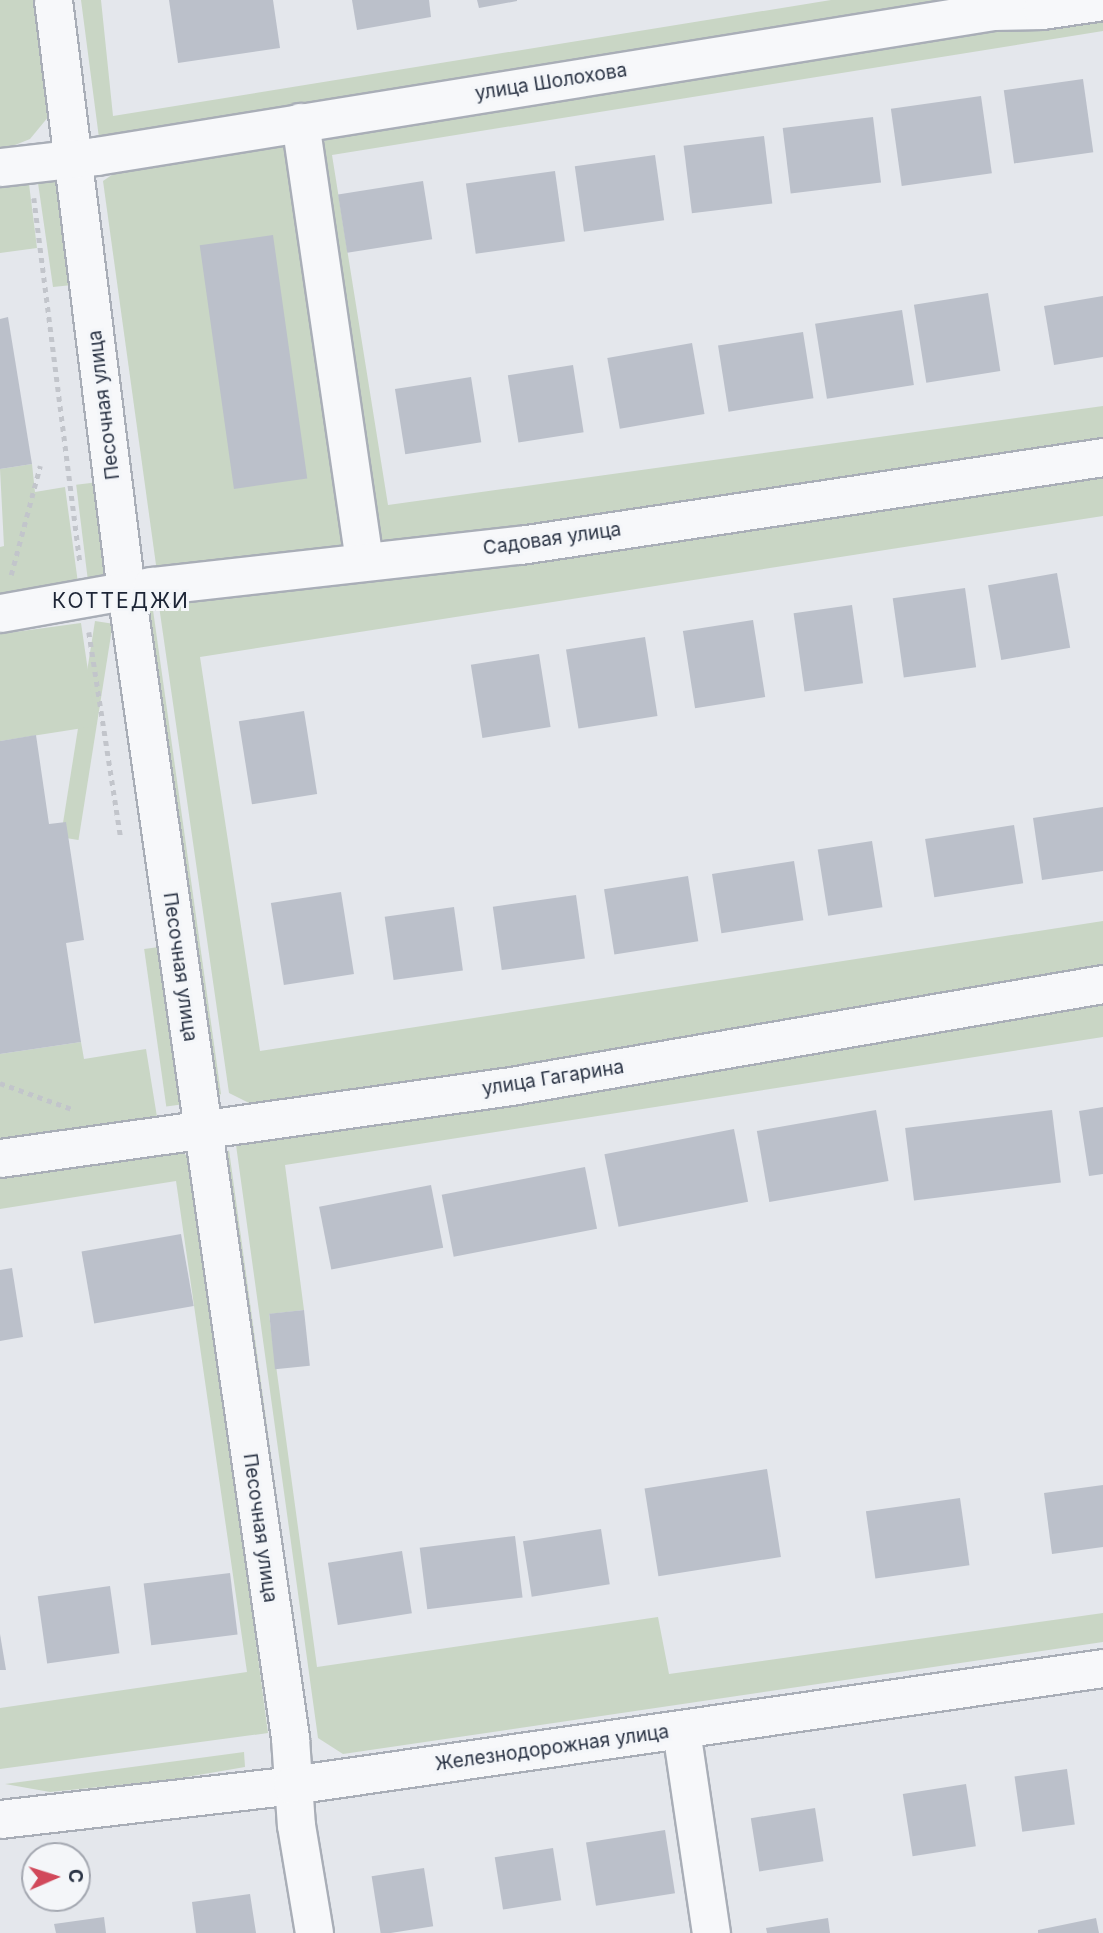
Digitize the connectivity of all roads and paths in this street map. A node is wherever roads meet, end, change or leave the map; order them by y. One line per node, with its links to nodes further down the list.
1 (53, 0): 4 (street, Песочная улица)
2 (1103, 1): 3 (street, улица Шолохова)
3 (300, 122): 4 (street, улица Шолохова); 8 (street)
4 (74, 158): 5 (street, улица Шолохова); 9 (street, Песочная улица)
5 (0, 167)
6 (1103, 457): 8 (street, Садовая улица)
7 (40, 466): 10 (path)
8 (364, 559): 9 (street, Садовая улица)
9 (126, 591): 10 (street, Садовая улица); 12 (street, Песочная улица)
10 (0, 613)
11 (1103, 984): 12 (street, улица Гагарина)
12 (203, 1128): 13 (street, улица Гагарина); 16 (street, Песочная улица)
13 (0, 1158)
14 (1103, 1668): 15 (street, Железнодорожная улица)
15 (681, 1730): 16 (street, Железнодорожная улица); 19 (street)
16 (292, 1785): 17 (street, Железнодорожная улица); 18 (street, Песочная улица)
17 (0, 1819)
18 (314, 1933)
19 (711, 1933)

